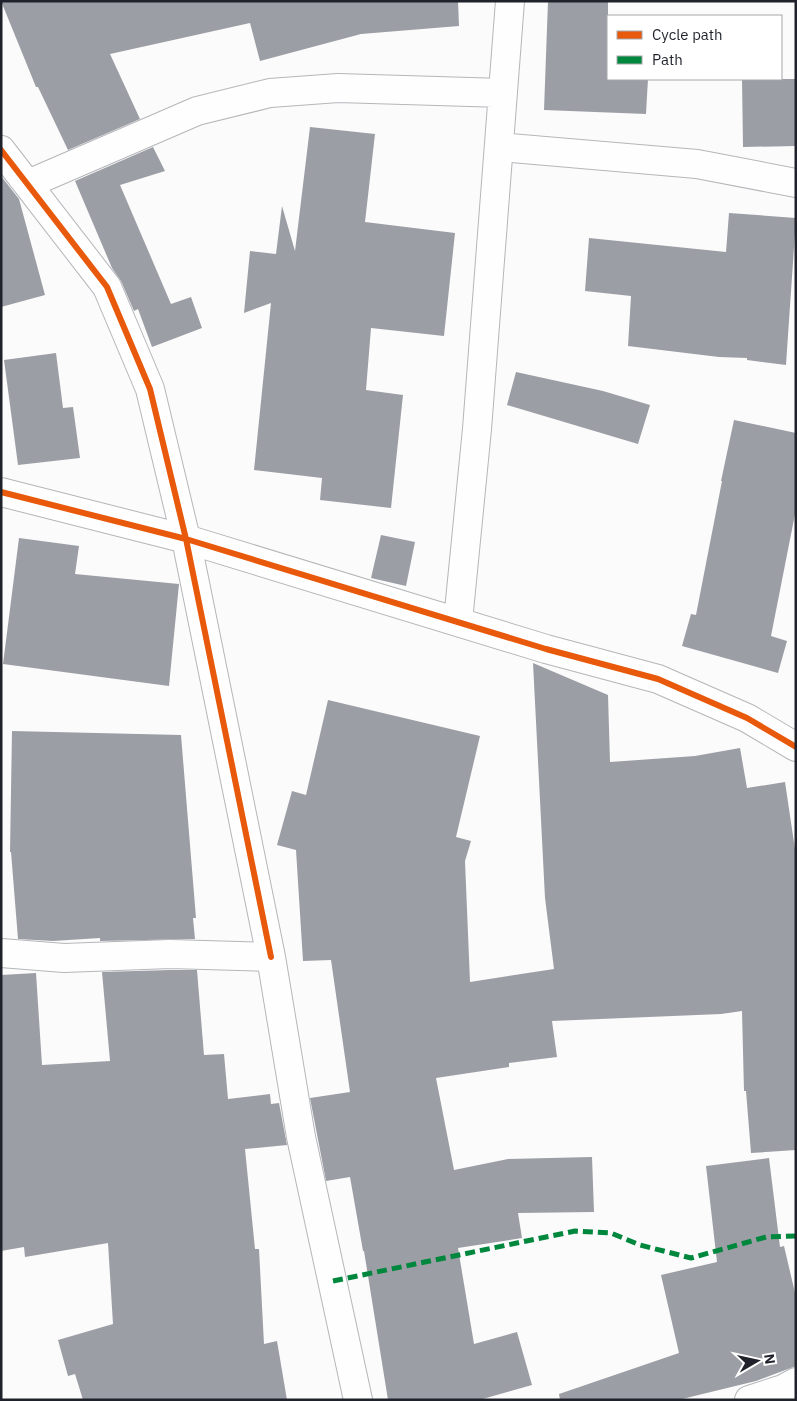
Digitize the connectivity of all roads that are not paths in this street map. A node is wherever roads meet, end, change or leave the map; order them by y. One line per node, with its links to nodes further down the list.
1 (510, 1): 2 (street)
2 (503, 93): 3 (street); 6 (street)
3 (499, 147): 5 (street); 9 (street)
4 (1, 150): 6 (street)
5 (796, 183)
6 (28, 184): 8 (street)
7 (1, 492): 8 (street)
8 (186, 539): 9 (street); 12 (street)
9 (458, 621): 10 (street)
10 (796, 747)
11 (1, 953): 12 (street)
12 (271, 957): 14 (street)
13 (796, 1382): 15 (street)
14 (358, 1400)
15 (749, 1400)

